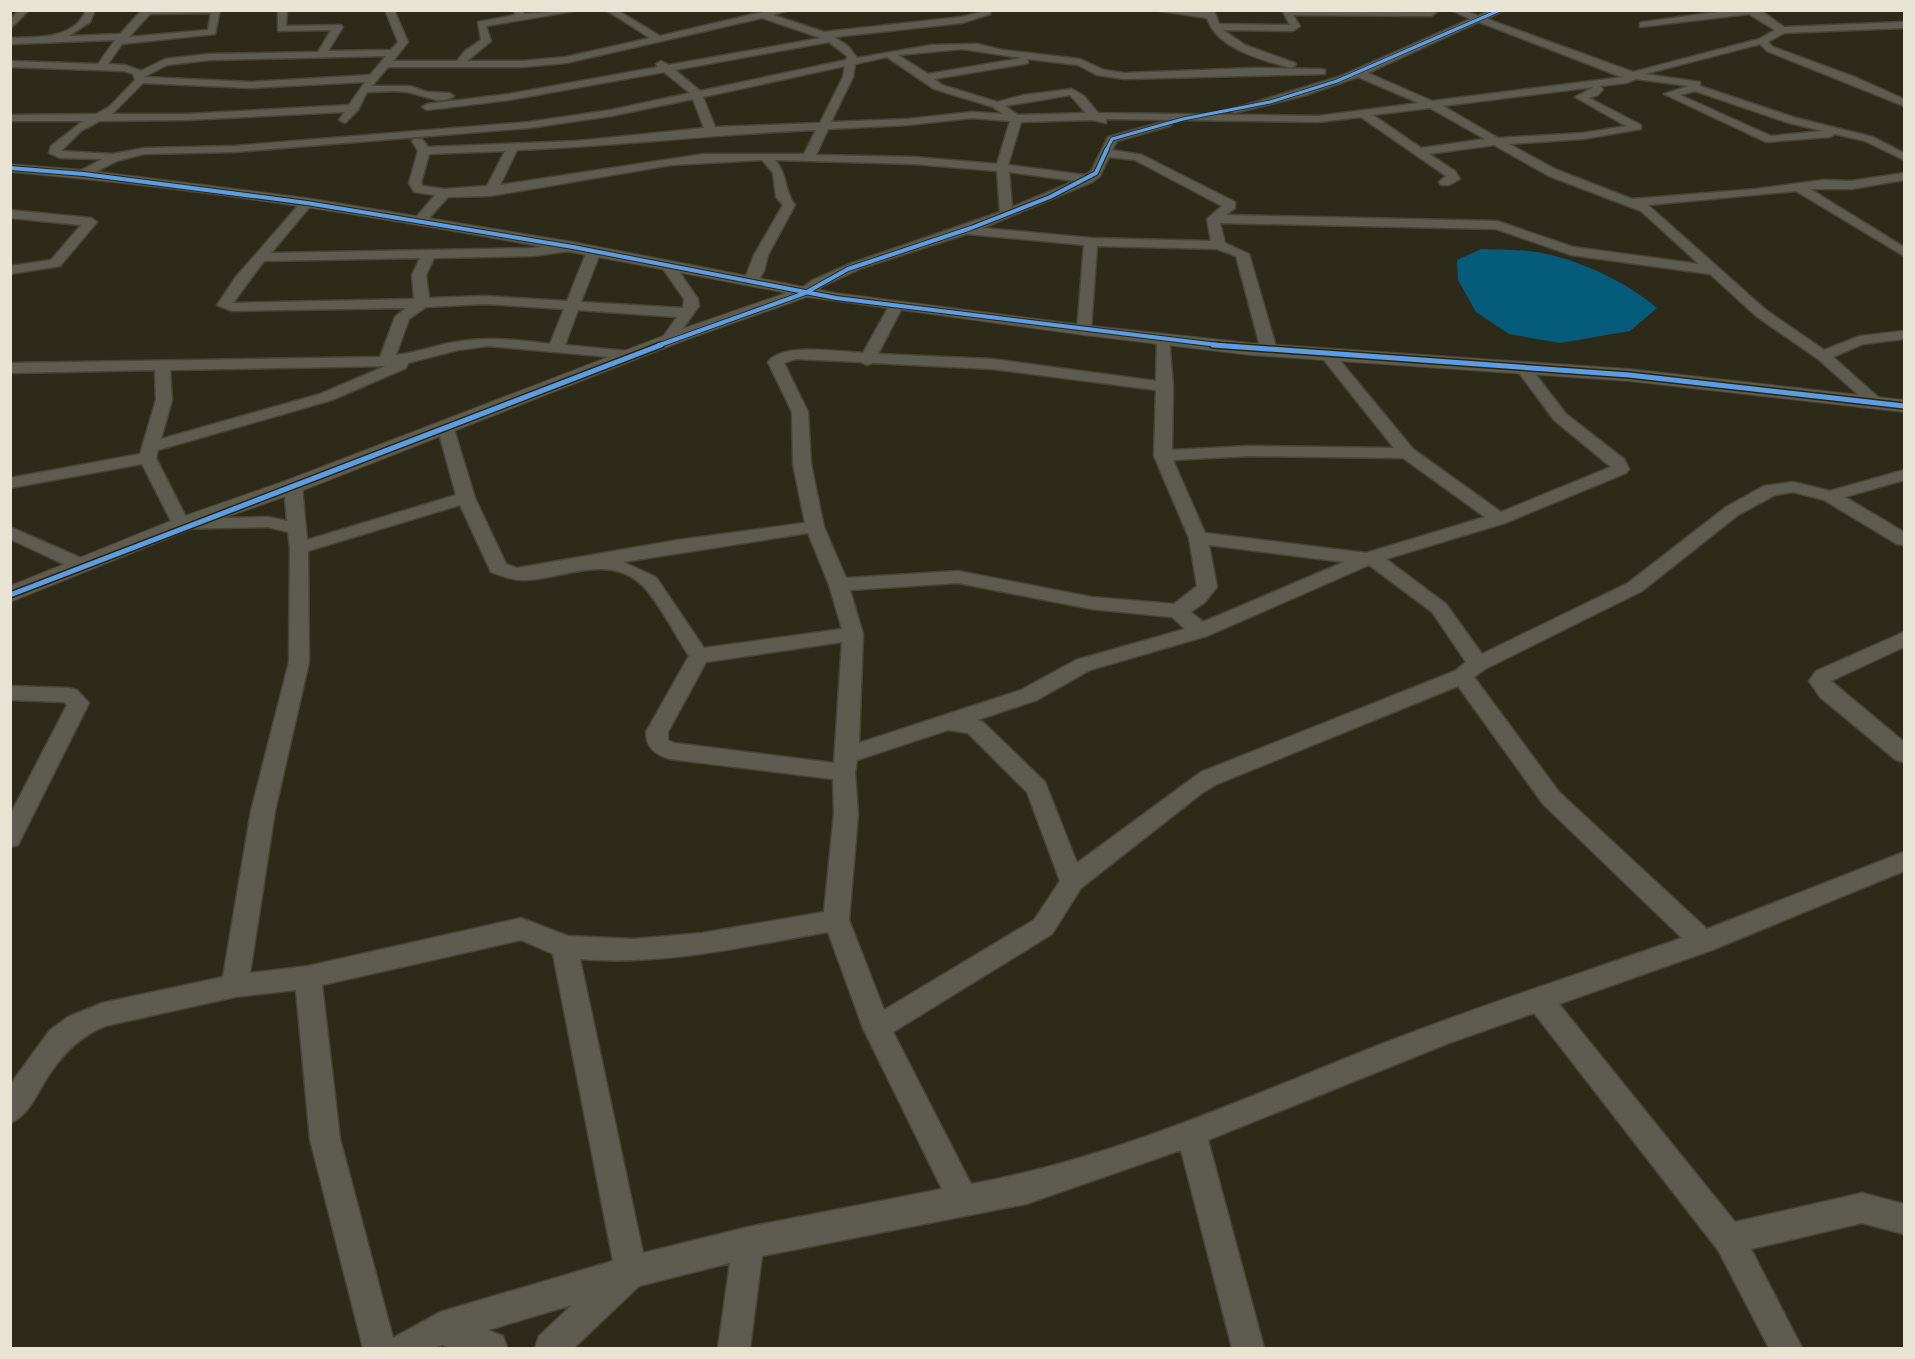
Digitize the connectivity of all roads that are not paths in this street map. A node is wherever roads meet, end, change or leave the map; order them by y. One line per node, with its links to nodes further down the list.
1 (25, 10): 24 (street)
2 (92, 10): 31 (street)
3 (215, 10): 14 (street); 34 (street)
4 (282, 10): 45 (street)
5 (389, 10): 42 (street)
6 (576, 10): 18 (street)
7 (610, 10): 35 (street)
8 (743, 10): 20 (street)
9 (785, 10): 20 (street)
10 (912, 10): 33 (street)
11 (1158, 10): 17 (street)
12 (1455, 10): 22 (street)
13 (1500, 10): 22 (street)
14 (149, 11): 34 (street)
15 (1287, 11): 23 (street); 28 (street)
16 (1753, 11): 25 (street); 29 (street)
17 (1209, 13): 28 (street)
18 (519, 14): 49 (street)
19 (987, 15): 33 (street)
20 (762, 16): 30 (street); 32 (street)
21 (1905, 18): 26 (street)
22 (1477, 19): 23 (street); 62 (street)
23 (1436, 20): 59 (street)
24 (12, 23)
25 (1643, 25)
26 (1853, 26): 27 (street); 29 (street)
27 (1905, 26)
28 (1214, 27): 58 (street)
29 (1782, 30): 37 (street)
30 (688, 34): 35 (street); 36 (street)
31 (61, 37): 34 (street); 38 (street); 53 (street)
32 (826, 37): 33 (street); 43 (street); 50 (street)
33 (921, 37): 44 (street); 46 (street)
34 (121, 39): 54 (street)
35 (662, 39): 39 (street)
36 (707, 40)
37 (1762, 40): 62 (street); 75 (street)
38 (10, 41)
39 (628, 47): 41 (street); 60 (street)
40 (727, 47): 43 (street)
41 (639, 52)
42 (395, 53): 45 (street); 52 (street)
43 (745, 54): 56 (street); 57 (street)
44 (889, 54): 50 (street); 61 (street)
45 (320, 56): 48 (street)
46 (1048, 57): 58 (street); 61 (street)
47 (649, 58): 56 (street)
48 (165, 62): 55 (street); 64 (street)
49 (461, 63): 52 (street); 60 (street)
50 (852, 63): 57 (street); 88 (street)
51 (10, 64): 53 (street)
52 (387, 64): 63 (street)
53 (27, 65): 54 (street)
54 (101, 67): 55 (street)
55 (118, 67): 64 (street)
56 (670, 69): 60 (street); 71 (street)
57 (768, 72): 71 (street)
58 (1321, 72): 65 (street)
59 (1359, 73): 65 (street); 77 (street)
60 (579, 76): 80 (street)
61 (926, 77): 76 (street)
62 (1633, 77): 66 (street); 67 (street)
63 (375, 78): 68 (street); 69 (street)
64 (138, 79): 69 (street); 87 (street)
65 (1337, 81): 86 (street)
66 (1601, 84): 72 (street); 73 (street)
67 (1696, 84): 90 (street); 90 (street)
68 (364, 89): 70 (street); 79 (street)
69 (209, 92): 83 (street)
70 (425, 94): 74 (street); 78 (street)
71 (697, 94): 80 (street); 89 (street)
72 (1580, 96): 73 (street); 95 (street)
73 (1497, 98): 77 (street)
74 (491, 100): 78 (street); 80 (street)
75 (1905, 103)
76 (998, 105): 82 (street); 85 (street)
77 (1432, 105): 81 (street); 95 (street)
78 (427, 107): 91 (street)
79 (354, 108): 83 (street); 93 (street)
80 (519, 111): 91 (street); 97 (street)
81 (1365, 115): 86 (street); 99 (street)
82 (1091, 116): 85 (street); 86 (street); 92 (street)
83 (188, 117): 87 (street)
84 (10, 118): 87 (street)
85 (1015, 118): 88 (street); 106 (street)
86 (1183, 119): 92 (street)
87 (95, 120): 103 (street)
88 (825, 124): 89 (street); 104 (street)
89 (711, 130): 105 (street)
90 (1841, 133): 94 (street)
91 (414, 135): 93 (street); 98 (street)
92 (1127, 135): 100 (street)
93 (335, 139): 103 (street)
94 (1869, 139): 96 (street); 102 (street)
95 (1497, 141): 99 (street); 115 (street)
96 (1905, 144)
97 (515, 147): 98 (street); 105 (street); 113 (street)
98 (424, 151): 114 (street)
99 (1422, 151): 111 (street)
100 (1105, 153): 110 (street); 119 (street)
101 (766, 157): 104 (street); 105 (street); 132 (street)
102 (1905, 157)
103 (113, 158): 108 (street)
104 (808, 158): 106 (street)
105 (578, 161): 113 (street)
106 (1002, 165): 110 (street); 117 (street)
107 (10, 168): 108 (street)
108 (84, 174): 116 (street)
109 (1905, 176): 112 (street)
110 (1088, 179): 117 (street)
111 (1445, 182)
112 (1798, 187): 115 (street); 126 (street)
113 (490, 192): 114 (street)
114 (444, 193): 120 (street)
115 (1633, 202): 131 (street)
116 (307, 203): 120 (street); 128 (street)
117 (1006, 214): 121 (street)
118 (12, 215): 130 (street)
119 (1213, 219): 123 (street); 131 (street)
120 (419, 221): 124 (street)
121 (967, 230): 122 (street); 133 (street)
122 (1091, 242): 123 (street); 138 (street)
123 (1219, 245): 143 (street)
124 (573, 247): 125 (street); 127 (street)
125 (594, 251): 129 (street); 136 (street)
126 (1905, 252)
127 (429, 253): 128 (street); 134 (street)
128 (261, 257): 134 (street)
129 (668, 266): 132 (street); 137 (street)
130 (10, 270)
131 (1712, 270): 146 (street)
132 (751, 281): 133 (street)
133 (807, 291): 135 (street); 141 (street)
134 (422, 303): 136 (street); 149 (street)
135 (896, 306): 138 (street); 148 (street)
136 (574, 308): 137 (street); 142 (street)
137 (688, 313): 141 (street)
138 (1084, 330): 140 (street)
139 (1905, 335): 146 (street)
140 (1164, 339): 143 (street); 153 (street)
141 (667, 341): 145 (street)
142 (556, 348): 145 (street); 147 (street)
143 (1269, 350): 144 (street)
144 (1328, 355): 152 (street); 158 (street)
145 (627, 356): 156 (street)
146 (1823, 356): 154 (street)
147 (416, 358): 149 (street); 157 (street)
148 (867, 360): 153 (street); 167 (street)
149 (386, 361): 150 (street)
150 (162, 365): 151 (street); 157 (street)
151 (10, 368)
152 (1525, 370): 154 (street); 165 (street)
153 (1165, 387): 159 (street)
154 (1878, 404): 155 (street)
155 (1905, 406)
156 (445, 426): 162 (street); 164 (street)
157 (149, 453): 161 (street); 166 (street)
158 (1407, 453): 159 (street); 165 (street)
159 (1163, 456): 170 (street)
160 (1905, 475): 163 (street)
161 (10, 483)
162 (293, 486): 166 (street); 169 (street)
163 (1830, 496): 171 (street); 182 (street)
164 (466, 498): 169 (street); 173 (street)
165 (1499, 519): 172 (street)
166 (181, 525): 169 (street); 174 (street)
167 (814, 527): 173 (street); 175 (street)
168 (10, 532): 174 (street)
169 (298, 538): 194 (street)
170 (1198, 538): 172 (street); 177 (street)
171 (1905, 540)
172 (1364, 560): 178 (street); 182 (street)
173 (598, 561): 181 (street)
174 (81, 566): 176 (street)
175 (839, 585): 177 (street); 179 (street)
176 (10, 595)
177 (1178, 611): 178 (street)
178 (1200, 631): 184 (street)
179 (853, 634): 181 (street); 186 (street)
180 (1905, 639): 185 (street)
181 (699, 656): 186 (street)
182 (1470, 670): 189 (street); 191 (street)
183 (10, 693): 187 (street)
184 (948, 722): 186 (street); 189 (street)
185 (1905, 754)
186 (845, 763): 190 (street)
187 (10, 838)
188 (1905, 861): 191 (street)
189 (1072, 881): 196 (street)
190 (836, 920): 192 (street); 196 (street)
191 (1703, 942): 195 (street)
192 (565, 947): 193 (street); 203 (street)
193 (308, 977): 194 (street); 205 (street)
194 (235, 986): 197 (street)
195 (1540, 1000): 198 (street); 201 (street)
196 (878, 1028): 199 (street)
197 (10, 1110)
198 (1191, 1133): 199 (street); 210 (street)
199 (964, 1201): 202 (street)
200 (1905, 1219): 201 (street)
201 (1729, 1239): 211 (street)
202 (748, 1244): 203 (street); 209 (street)
203 (632, 1272): 204 (street); 208 (street)
204 (440, 1328): 206 (street); 207 (street)
205 (380, 1348)
206 (405, 1348)
207 (491, 1348)
208 (551, 1348)
209 (734, 1348)
210 (1248, 1348)
211 (1786, 1348)

